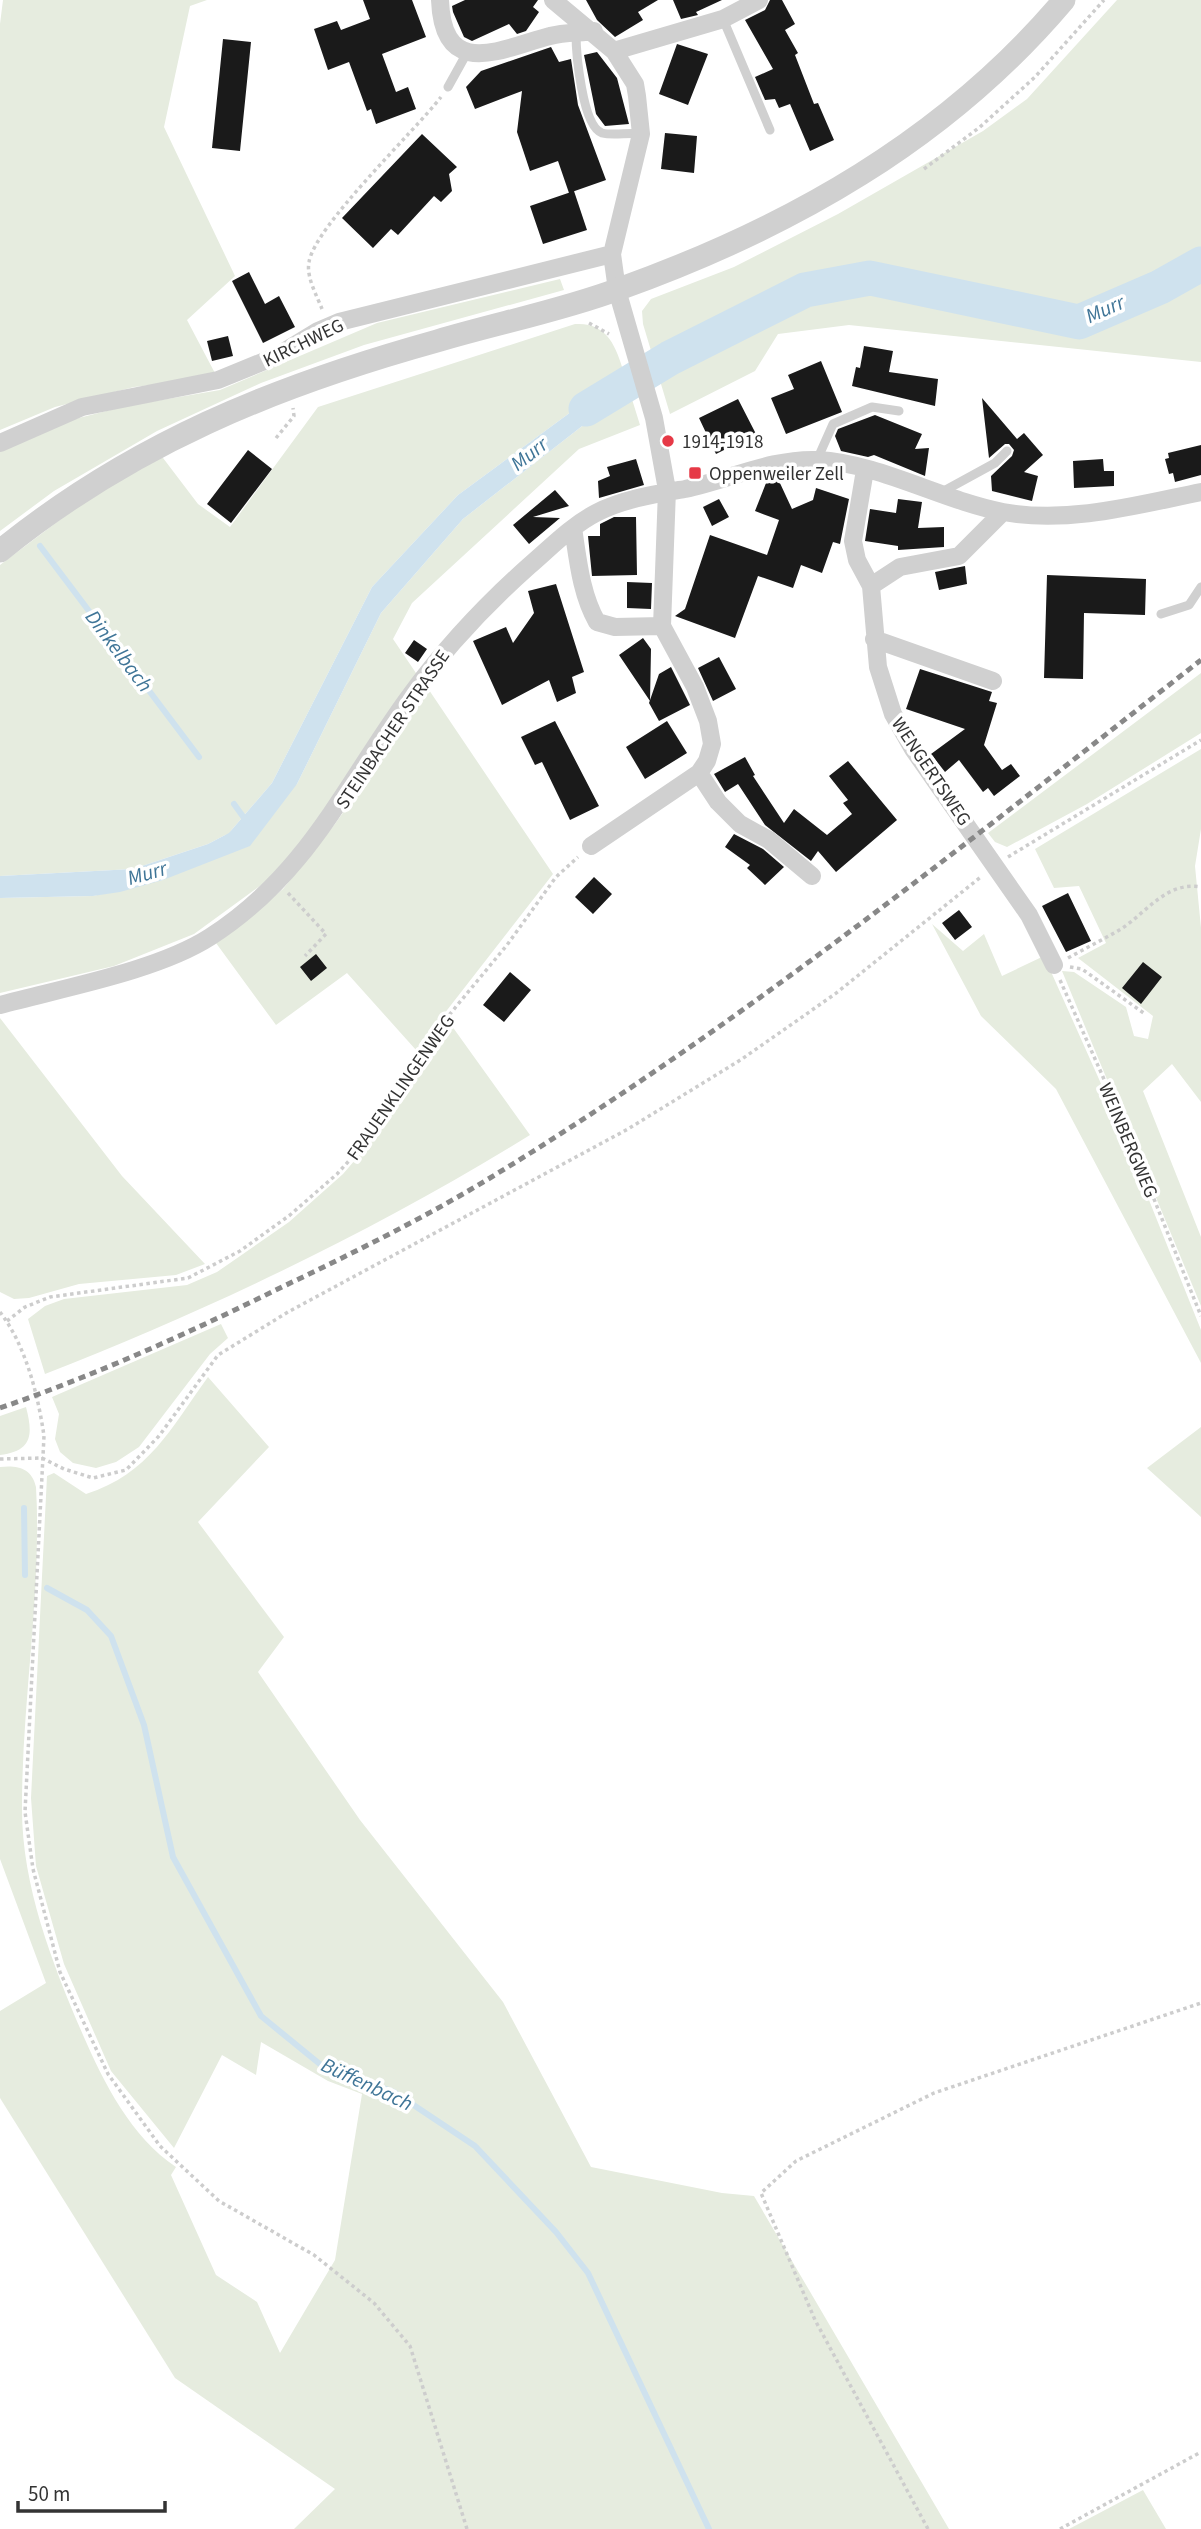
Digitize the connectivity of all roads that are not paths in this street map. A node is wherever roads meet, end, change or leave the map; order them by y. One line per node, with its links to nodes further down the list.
1 (440, 0): 7 (street)
2 (553, 0): 6 (street)
3 (759, 0): 5 (street)
4 (1064, 0): 13 (street)
5 (723, 19): 8 (street); 10 (lane)
6 (585, 32): 7 (street); 8 (street); 11 (lane)
7 (468, 51): 9 (lane)
8 (614, 51): 11 (street)
9 (448, 87)
10 (770, 130)
11 (641, 134): 12 (street)
12 (612, 254): 13 (street); 15 (street, KIRCHWEG)
13 (617, 290): 19 (street); 24 (street)
14 (899, 411): 17 (lane)
15 (0, 443)
16 (1007, 451): 20 (lane)
17 (817, 460): 18 (street, STEINBACHER STRASSE); 19 (street, STEINBACHER STRASSE)
18 (865, 470): 20 (street, STEINBACHER STRASSE); 25 (street)
19 (667, 490): 23 (street, STEINBACHER STRASSE); 28 (street)
20 (942, 492): 22 (street, STEINBACHER STRASSE)
21 (1201, 492): 22 (street, STEINBACHER STRASSE)
22 (1003, 512): 25 (street)
23 (573, 528): 28 (street); 35 (street, STEINBACHER STRASSE)
24 (0, 551)
25 (871, 586): 29 (street, WENGERTSWEG)
26 (1201, 587): 27 (lane)
27 (1161, 614)
28 (662, 626): 31 (street)
29 (874, 639): 30 (street); 34 (street, WENGERTSWEG)
30 (993, 681)
31 (699, 773): 32 (street); 33 (street)
32 (591, 846)
33 (812, 876)
34 (1054, 965)
35 (0, 1005)

